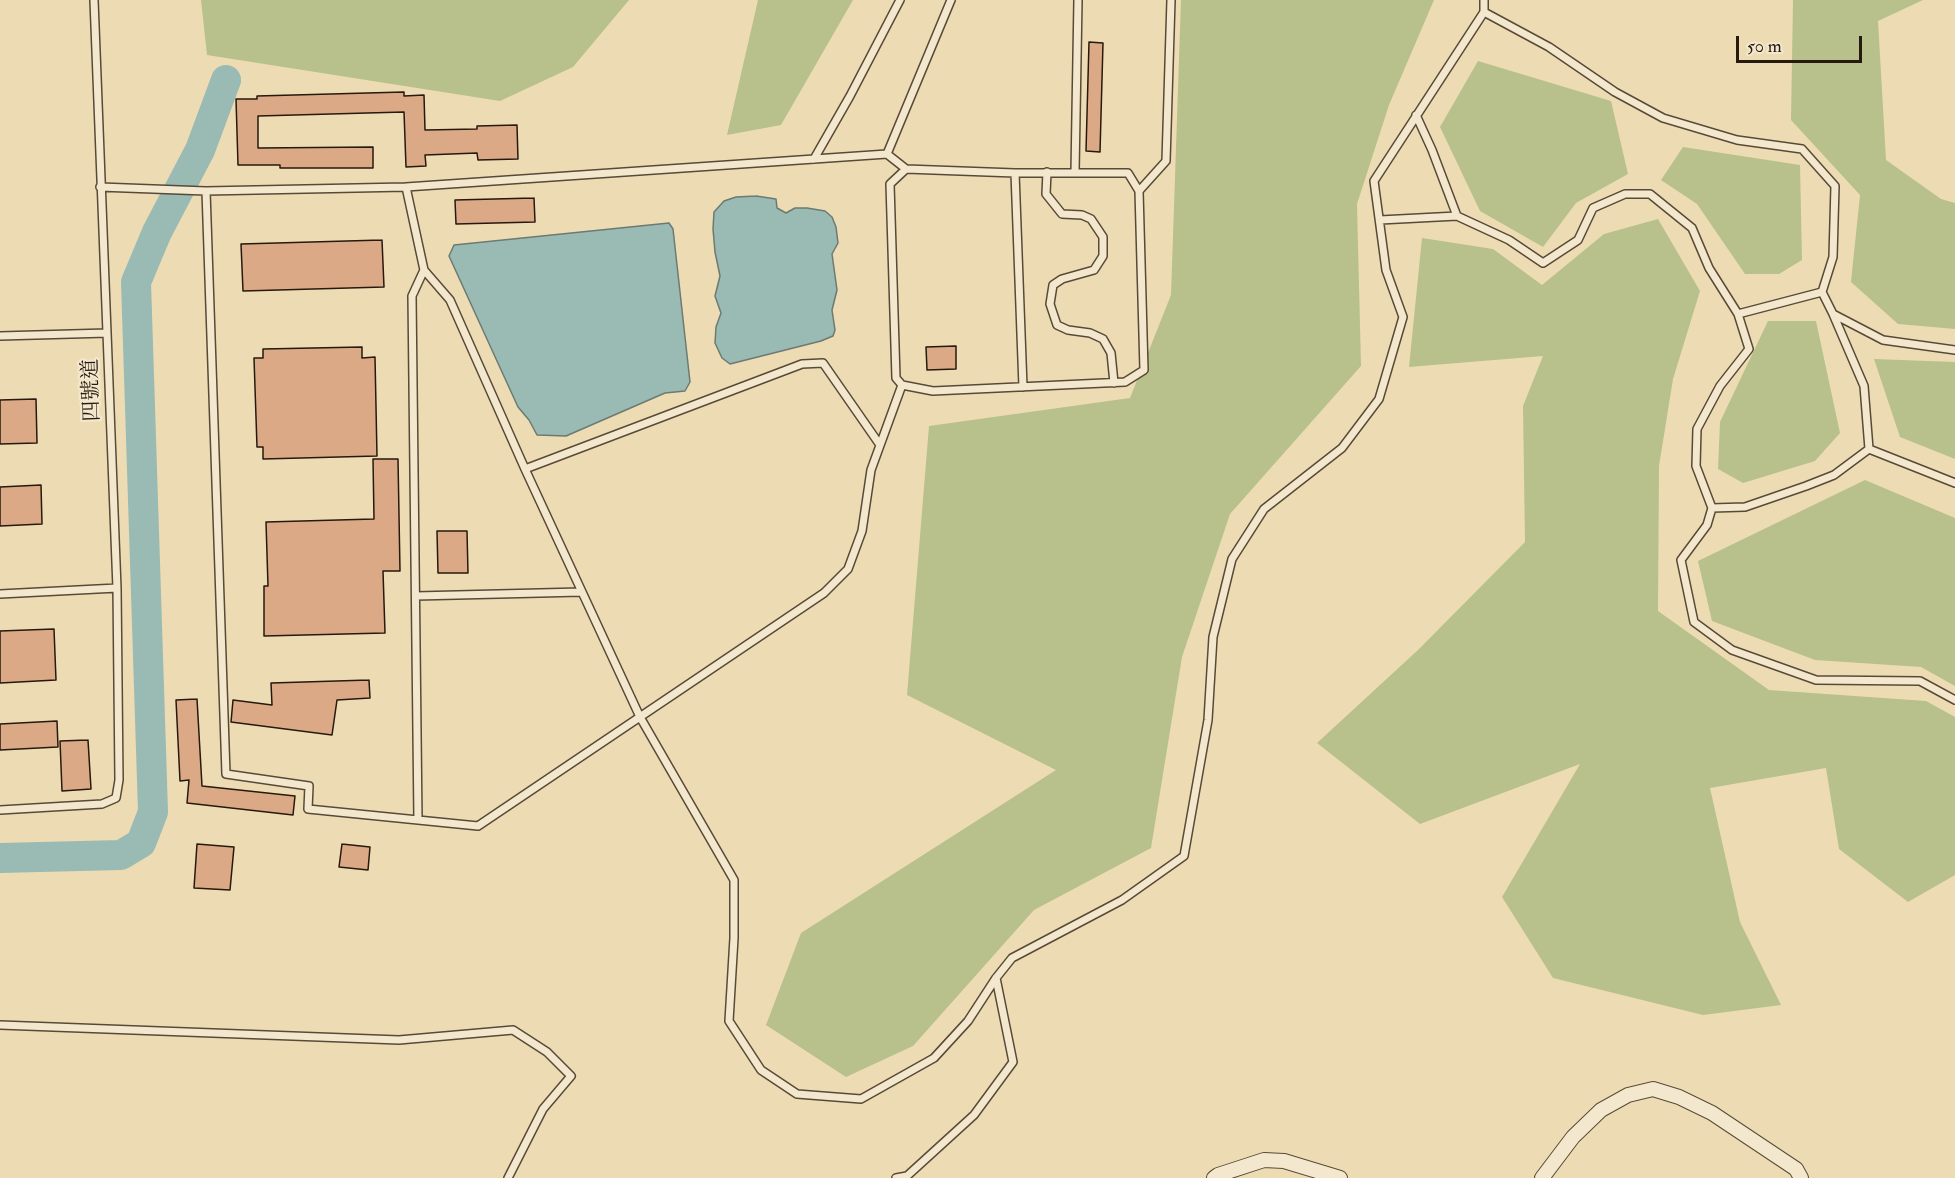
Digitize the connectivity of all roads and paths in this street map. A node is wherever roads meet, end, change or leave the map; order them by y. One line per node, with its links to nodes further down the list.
1 (94, 0): 15 (lane, 四號道)
2 (900, 0): 10 (lane)
3 (951, 0): 9 (lane)
4 (1078, 0): 14 (lane)
5 (1171, 0): 18 (lane)
6 (1484, 0): 7 (lane)
7 (1484, 12): 8 (lane); 22 (lane)
8 (1416, 115): 19 (lane); 20 (lane)
9 (887, 154): 10 (lane); 11 (lane)
10 (814, 159): 16 (lane)
11 (906, 169): 12 (lane); 29 (lane)
12 (1015, 172): 13 (lane); 30 (lane)
13 (1047, 172): 14 (lane); 28 (lane)
14 (1075, 172): 18 (lane)
15 (100, 187): 17 (lane); 25 (lane, 四號道)
16 (406, 187): 17 (lane); 21 (lane)
17 (206, 191): 43 (lane)
18 (1139, 191): 28 (lane)
19 (1457, 216): 20 (lane); 23 (lane)
20 (1380, 220): 44 (lane)
21 (424, 270): 33 (lane); 39 (lane)
22 (1822, 292): 23 (lane); 24 (lane)
23 (1738, 314): 35 (lane)
24 (1833, 314): 27 (lane); 32 (lane)
25 (107, 333): 26 (lane); 36 (lane, 四號道)
26 (0, 336)
27 (1955, 350)
28 (1114, 383): 30 (lane)
29 (902, 385): 30 (lane); 31 (lane)
30 (1023, 387)
31 (880, 445): 33 (lane); 41 (lane)
32 (1869, 449): 34 (lane); 35 (lane)
33 (525, 469): 37 (lane)
34 (1955, 483)
35 (1712, 508): 40 (lane)
36 (117, 588): 38 (lane); 42 (lane, 四號道)
37 (581, 592): 39 (lane); 41 (lane)
38 (0, 594)
39 (416, 596): 43 (lane)
40 (1955, 700)
41 (640, 717): 43 (lane); 44 (lane)
42 (0, 810)
43 (418, 820)
44 (996, 978): 47 (lane)
45 (0, 1025): 46 (lane)
46 (508, 1178)
47 (896, 1178)
48 (1215, 1178): 49 (street)
49 (1340, 1178)
50 (1542, 1178): 51 (street)
51 (1801, 1178)

